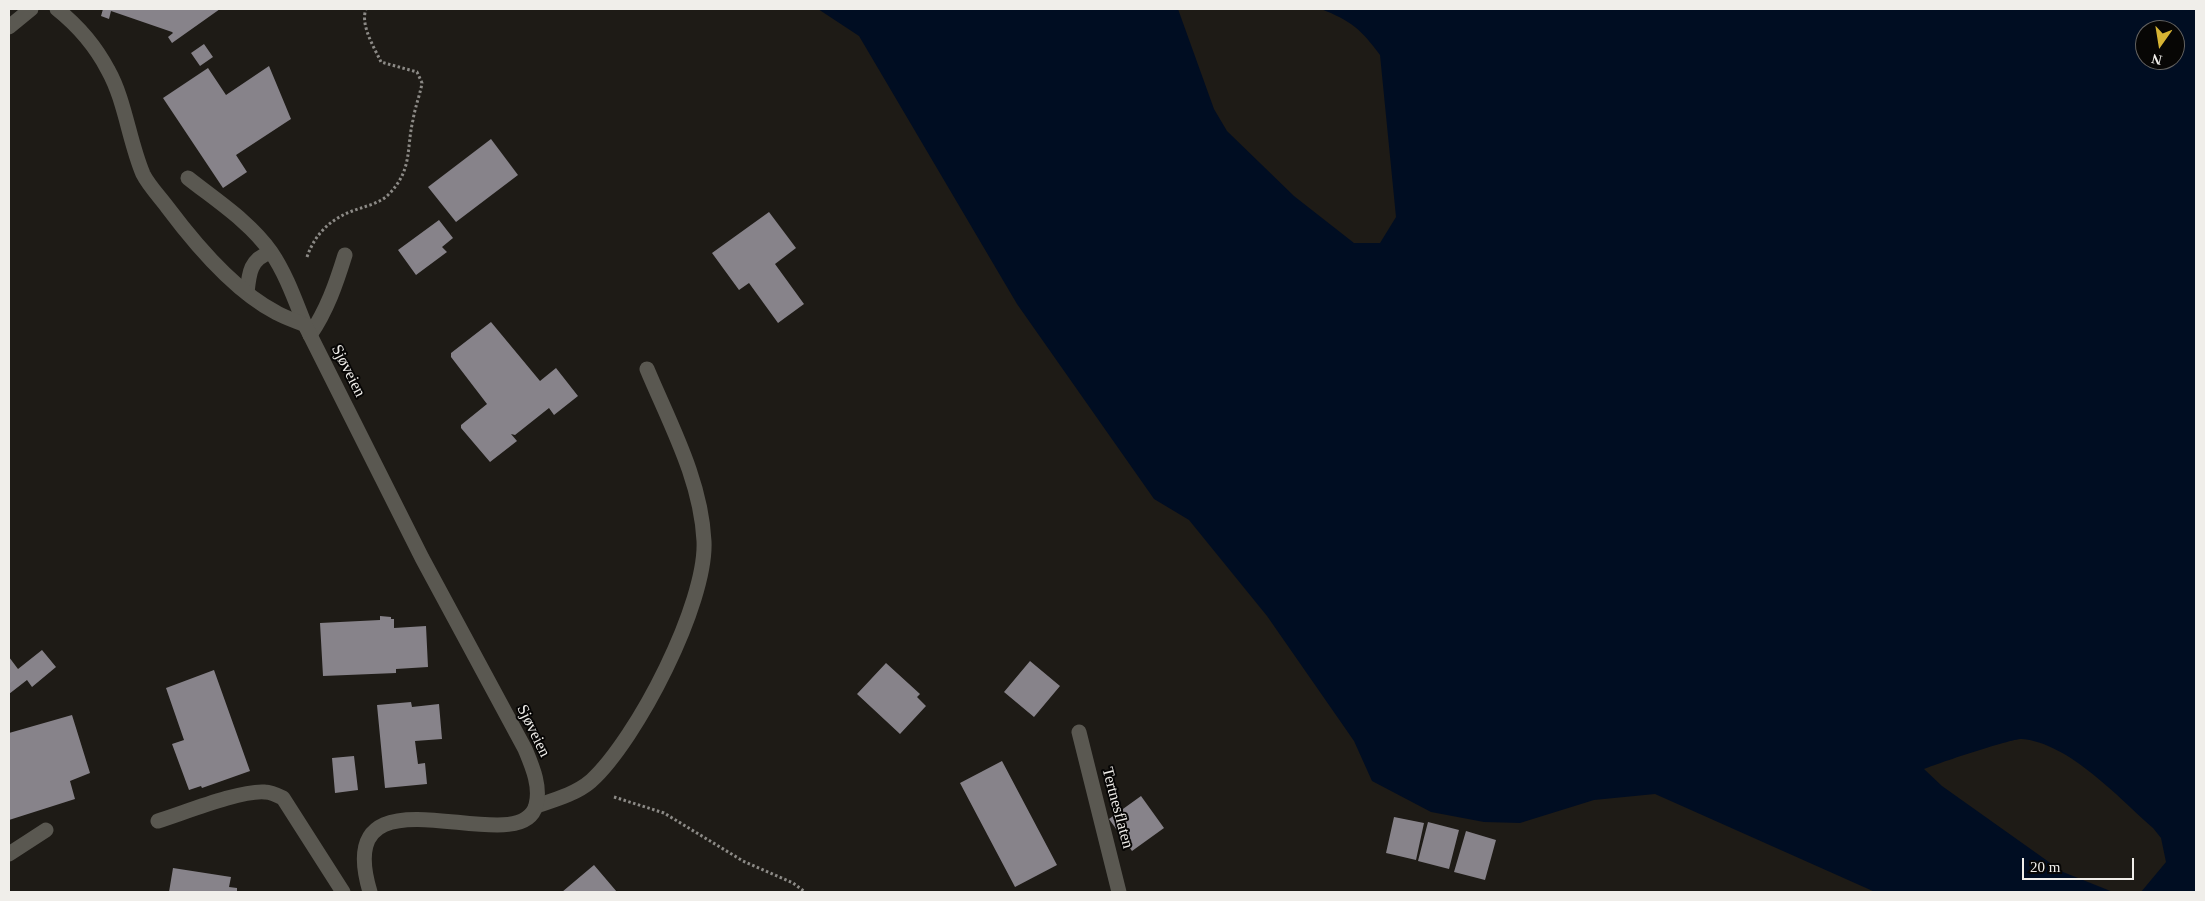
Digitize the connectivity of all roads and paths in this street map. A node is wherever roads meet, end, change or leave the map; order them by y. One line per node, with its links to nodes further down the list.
1 (31, 9): 4 (street)
2 (57, 9): 9 (street)
3 (366, 9): 8 (path)
4 (9, 27)
5 (188, 178): 6 (street, Sjøveien)
6 (271, 252): 9 (street); 10 (street, Sjøveien)
7 (345, 255): 10 (street)
8 (306, 262)
9 (248, 293): 10 (street)
10 (308, 330): 14 (street, Sjøveien)
11 (647, 369): 13 (street)
12 (1079, 732): 21 (street, Tertnesflaten)
13 (589, 782): 14 (street); 20 (path)
14 (536, 806): 19 (street)
15 (158, 821): 18 (street)
16 (46, 830): 17 (street)
17 (9, 854)
18 (343, 892)
19 (370, 892)
20 (804, 892)
21 (1119, 892)

